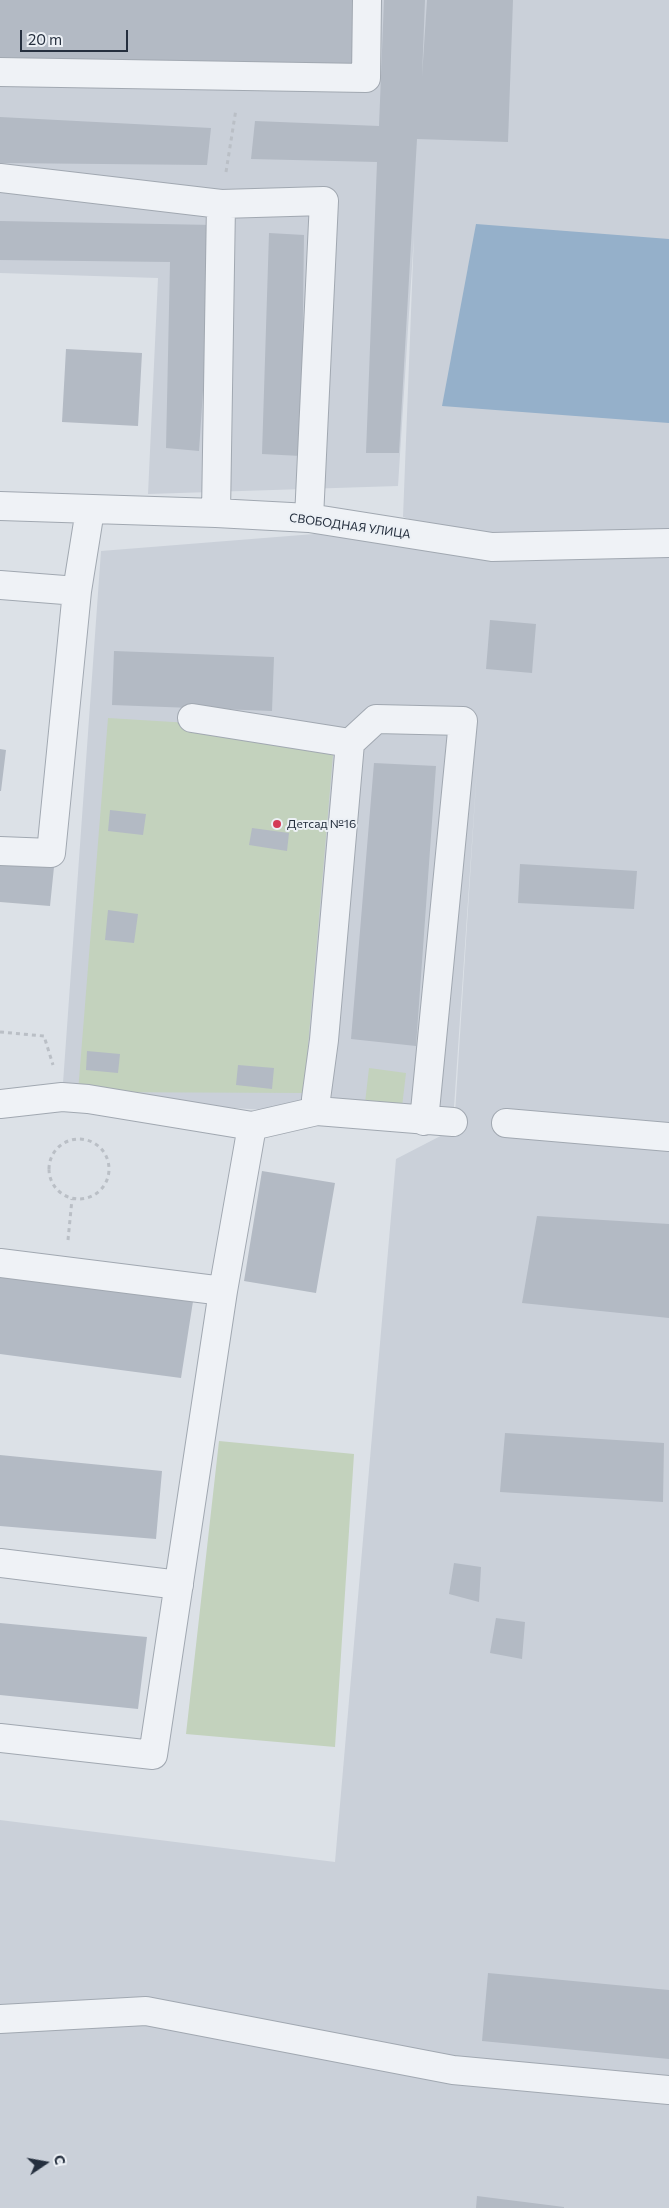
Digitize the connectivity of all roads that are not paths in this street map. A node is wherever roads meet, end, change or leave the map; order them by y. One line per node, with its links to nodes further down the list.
1 (367, 0): 2 (street)
2 (0, 72)
3 (0, 178): 4 (street)
4 (221, 204): 7 (street); 8 (street)
5 (0, 506): 6 (street, СВОБОДНАЯ УЛИЦА)
6 (90, 510): 7 (street, СВОБОДНАЯ УЛИЦА); 11 (street)
7 (216, 513): 8 (street, СВОБОДНАЯ УЛИЦА)
8 (308, 518): 9 (street, СВОБОДНАЯ УЛИЦА)
9 (669, 543)
10 (0, 585): 11 (street)
11 (77, 591): 14 (street)
12 (192, 718): 13 (street)
13 (350, 743): 16 (street); 17 (street)
14 (0, 851)
15 (0, 1104): 20 (street)
16 (317, 1111): 17 (street); 20 (street)
17 (424, 1121): 18 (street)
18 (453, 1122)
19 (506, 1123): 21 (street)
20 (252, 1126): 23 (street)
21 (669, 1137)
22 (0, 1263): 23 (street)
23 (223, 1291): 25 (street)
24 (0, 1563): 25 (street)
25 (179, 1585): 26 (street)
26 (0, 1738)
27 (0, 2019): 28 (street)
28 (669, 2090)

